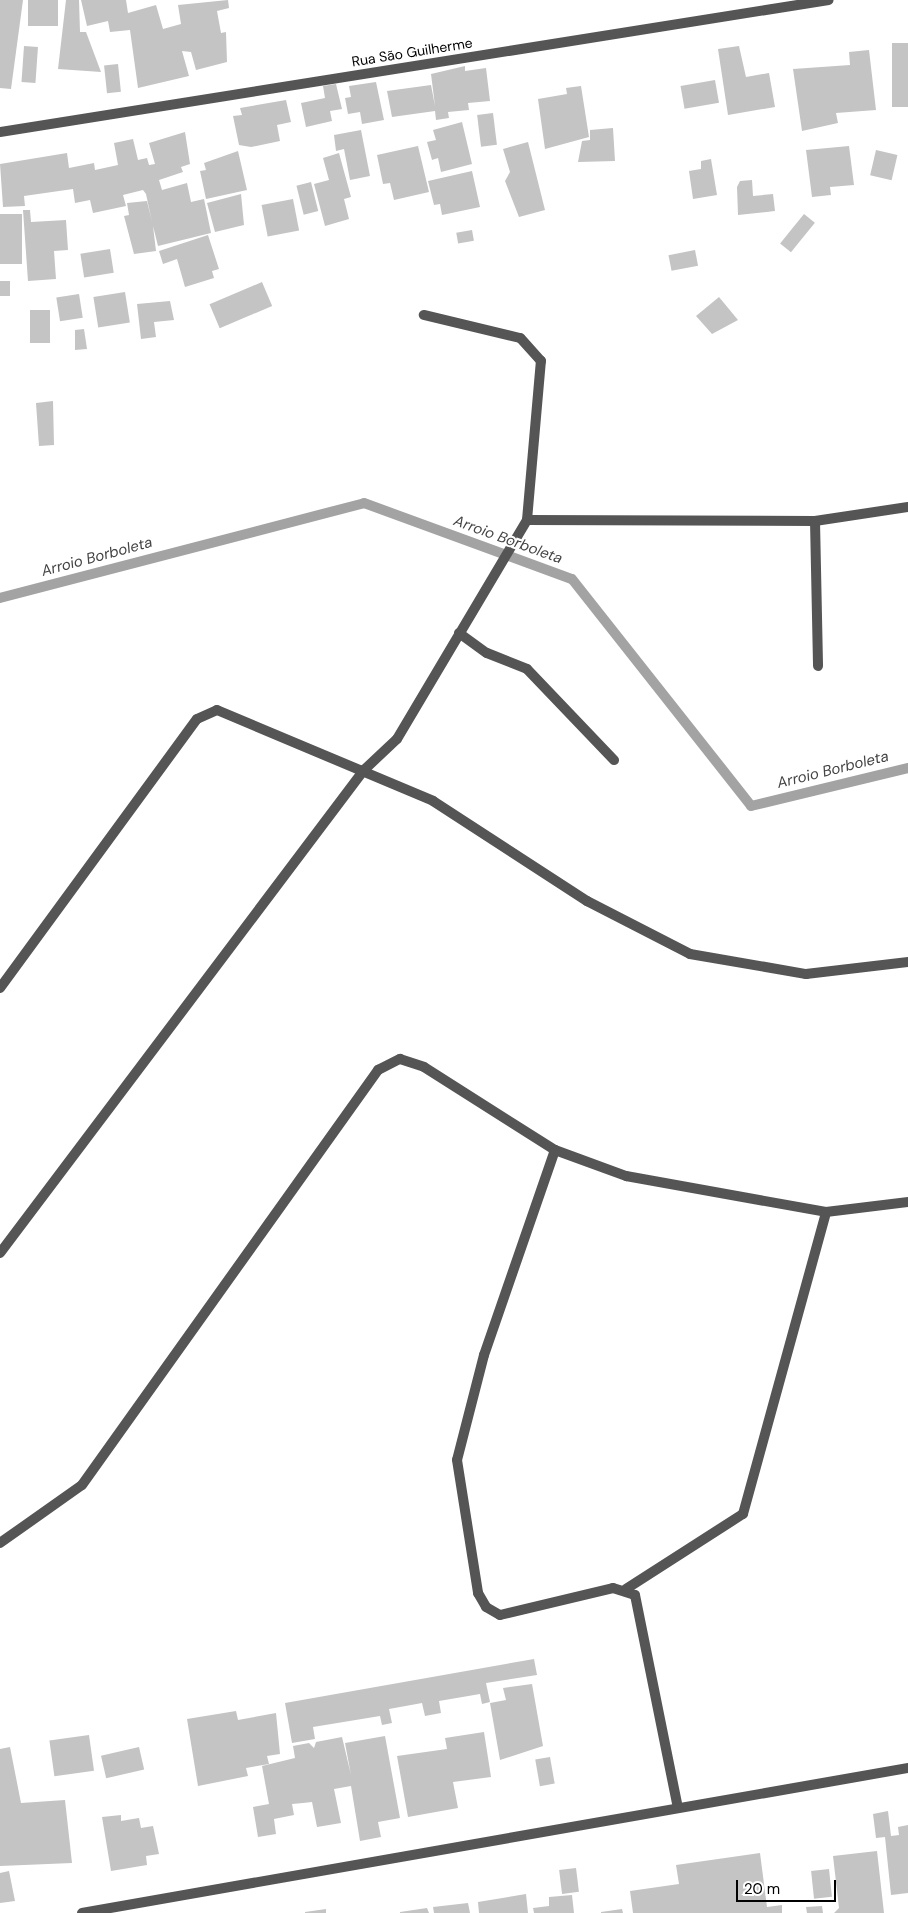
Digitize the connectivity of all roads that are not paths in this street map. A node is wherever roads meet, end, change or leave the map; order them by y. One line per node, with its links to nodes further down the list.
1 (829, 0): 2 (street, Rua São Guilherme)
2 (0, 132)
3 (424, 315): 5 (street)
4 (908, 507): 6 (street)
5 (527, 520): 6 (street); 7 (street)
6 (815, 521): 8 (street)
7 (459, 634): 9 (street); 10 (street)
8 (818, 666)
9 (614, 760)
10 (364, 770): 11 (street); 12 (street); 16 (street)
11 (908, 962)
12 (0, 988)
13 (555, 1150): 15 (street); 17 (street); 18 (street)
14 (908, 1202): 15 (street)
15 (826, 1212): 18 (street)
16 (0, 1253)
17 (0, 1543)
18 (626, 1588): 20 (street)
19 (908, 1768): 20 (street)
20 (678, 1808): 21 (street)
21 (82, 1913)

